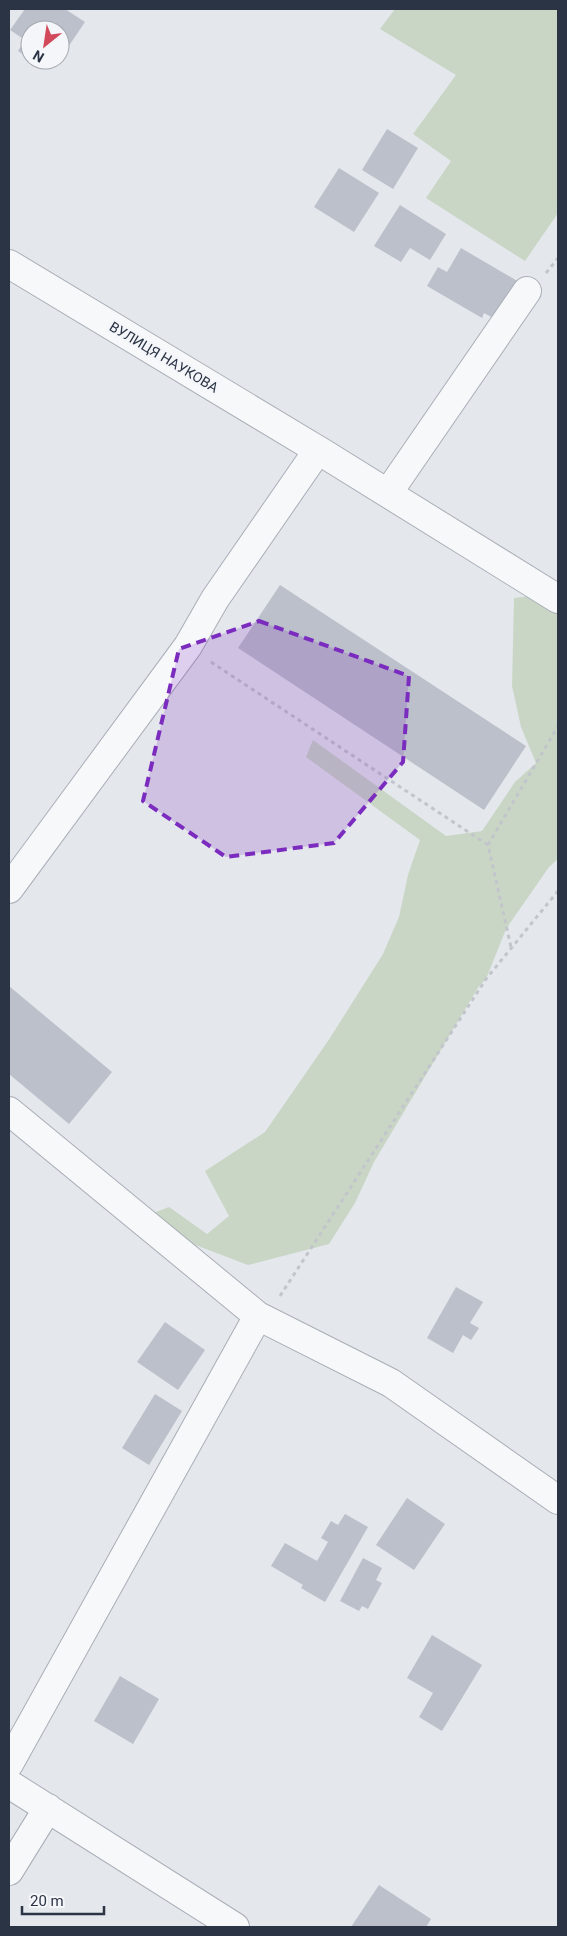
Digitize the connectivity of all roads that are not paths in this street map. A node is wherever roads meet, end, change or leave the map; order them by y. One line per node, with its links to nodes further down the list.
1 (9, 264): 3 (street, ВУЛИЦЯ НАУКОВА)
2 (527, 291): 4 (street)
3 (318, 450): 4 (street, ВУЛИЦЯ НАУКОВА); 6 (street)
4 (388, 493): 5 (street, ВУЛИЦЯ НАУКОВА)
5 (558, 599)
6 (9, 889)
7 (9, 1111): 8 (street)
8 (258, 1316): 9 (street); 10 (street)
9 (558, 1500)
10 (9, 1764)
11 (9, 1784): 12 (street)
12 (48, 1808): 13 (street); 14 (street)
13 (9, 1871)
14 (235, 1927)

